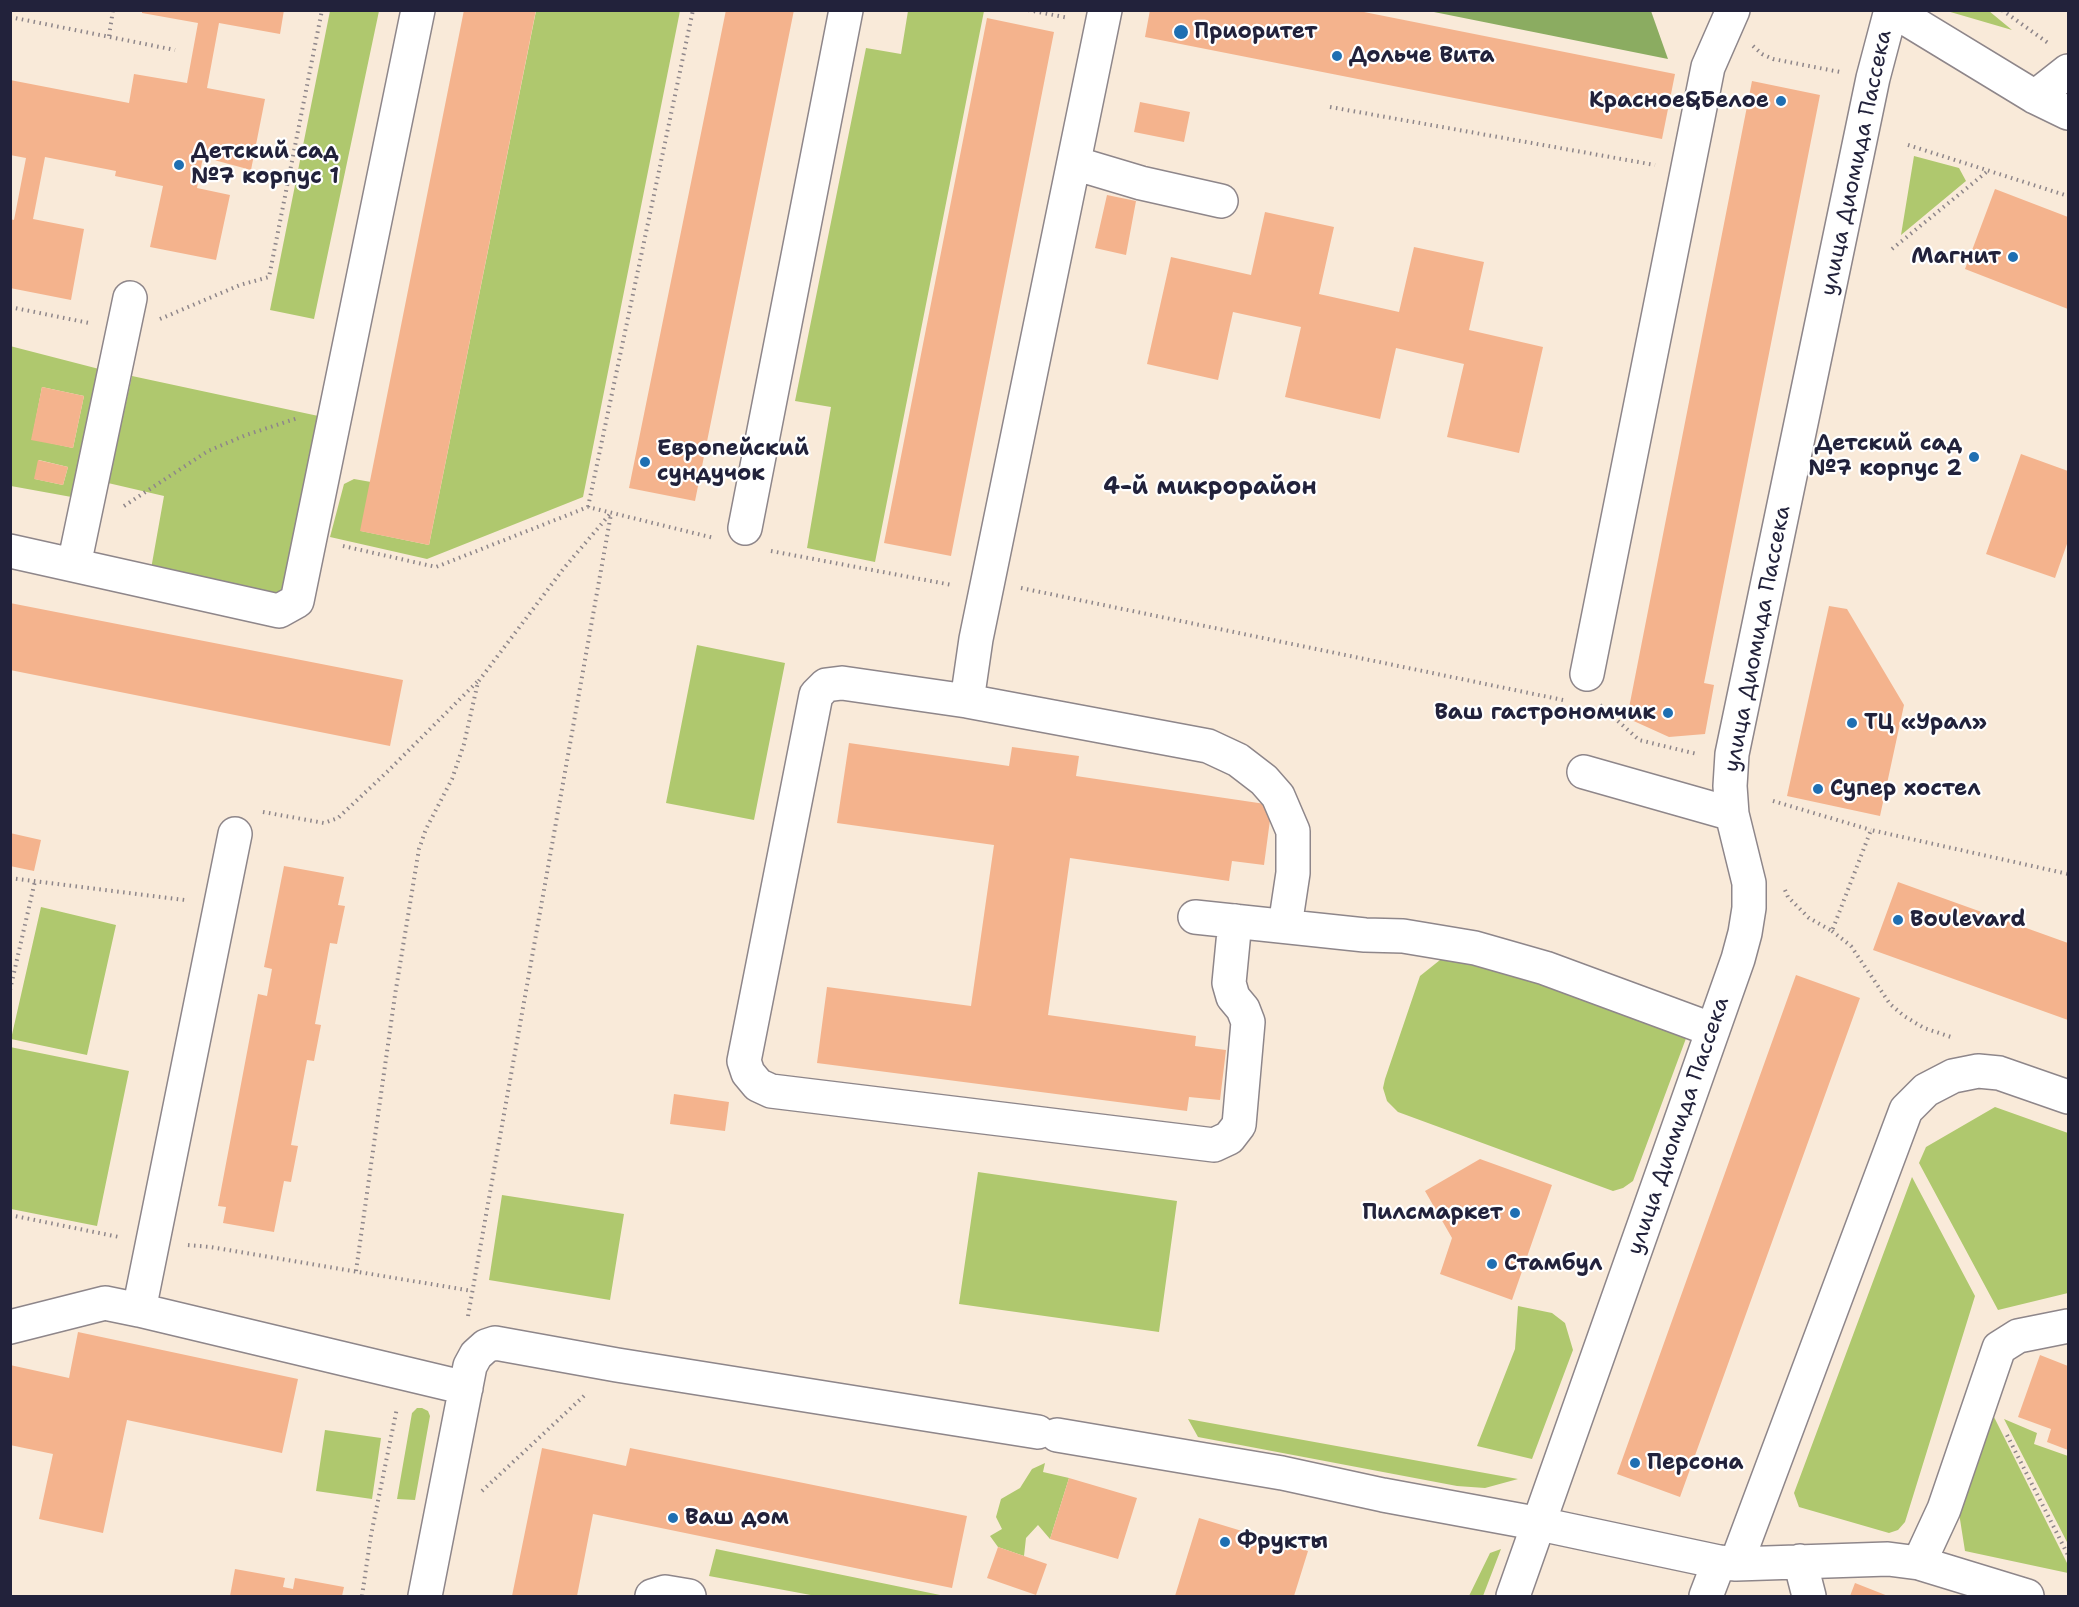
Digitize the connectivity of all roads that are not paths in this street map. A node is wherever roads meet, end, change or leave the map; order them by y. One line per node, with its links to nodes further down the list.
1 (418, 10): 13 (street)
2 (846, 10): 12 (street)
3 (1105, 10): 9 (street)
4 (1733, 10): 15 (street)
5 (1892, 10): 7 (street); 18 (street, улица Диомида Пассека)
6 (2061, 59): 7 (street)
7 (2035, 97): 8 (street)
8 (2068, 113)
9 (1074, 163): 10 (street); 16 (street)
10 (1221, 201)
11 (130, 298): 13 (street)
12 (743, 539)
13 (77, 550): 14 (street)
14 (10, 551)
15 (1588, 689)
16 (967, 701): 21 (street); 22 (street)
17 (1584, 772): 18 (street)
18 (1732, 814): 23 (street, улица Диомида Пассека)
19 (235, 834): 25 (street)
20 (1195, 917): 21 (street)
21 (1235, 921): 22 (street)
22 (1285, 926): 23 (street)
23 (1713, 1030): 29 (street, улица Диомида Пассека)
24 (2068, 1097): 31 (street)
25 (139, 1310): 27 (street); 28 (street)
26 (2068, 1326): 32 (street)
27 (10, 1327)
28 (466, 1388): 29 (street); 33 (street)
29 (1540, 1524): 31 (street); 36 (street, улица Диомида Пассека)
30 (1800, 1561): 31 (street); 32 (street); 38 (street)
31 (1727, 1563): 37 (street)
32 (1919, 1563): 39 (street)
33 (425, 1596)
34 (652, 1596): 35 (street)
35 (689, 1596)
36 (1513, 1596)
37 (1706, 1596)
38 (1809, 1596)
39 (2027, 1596)

